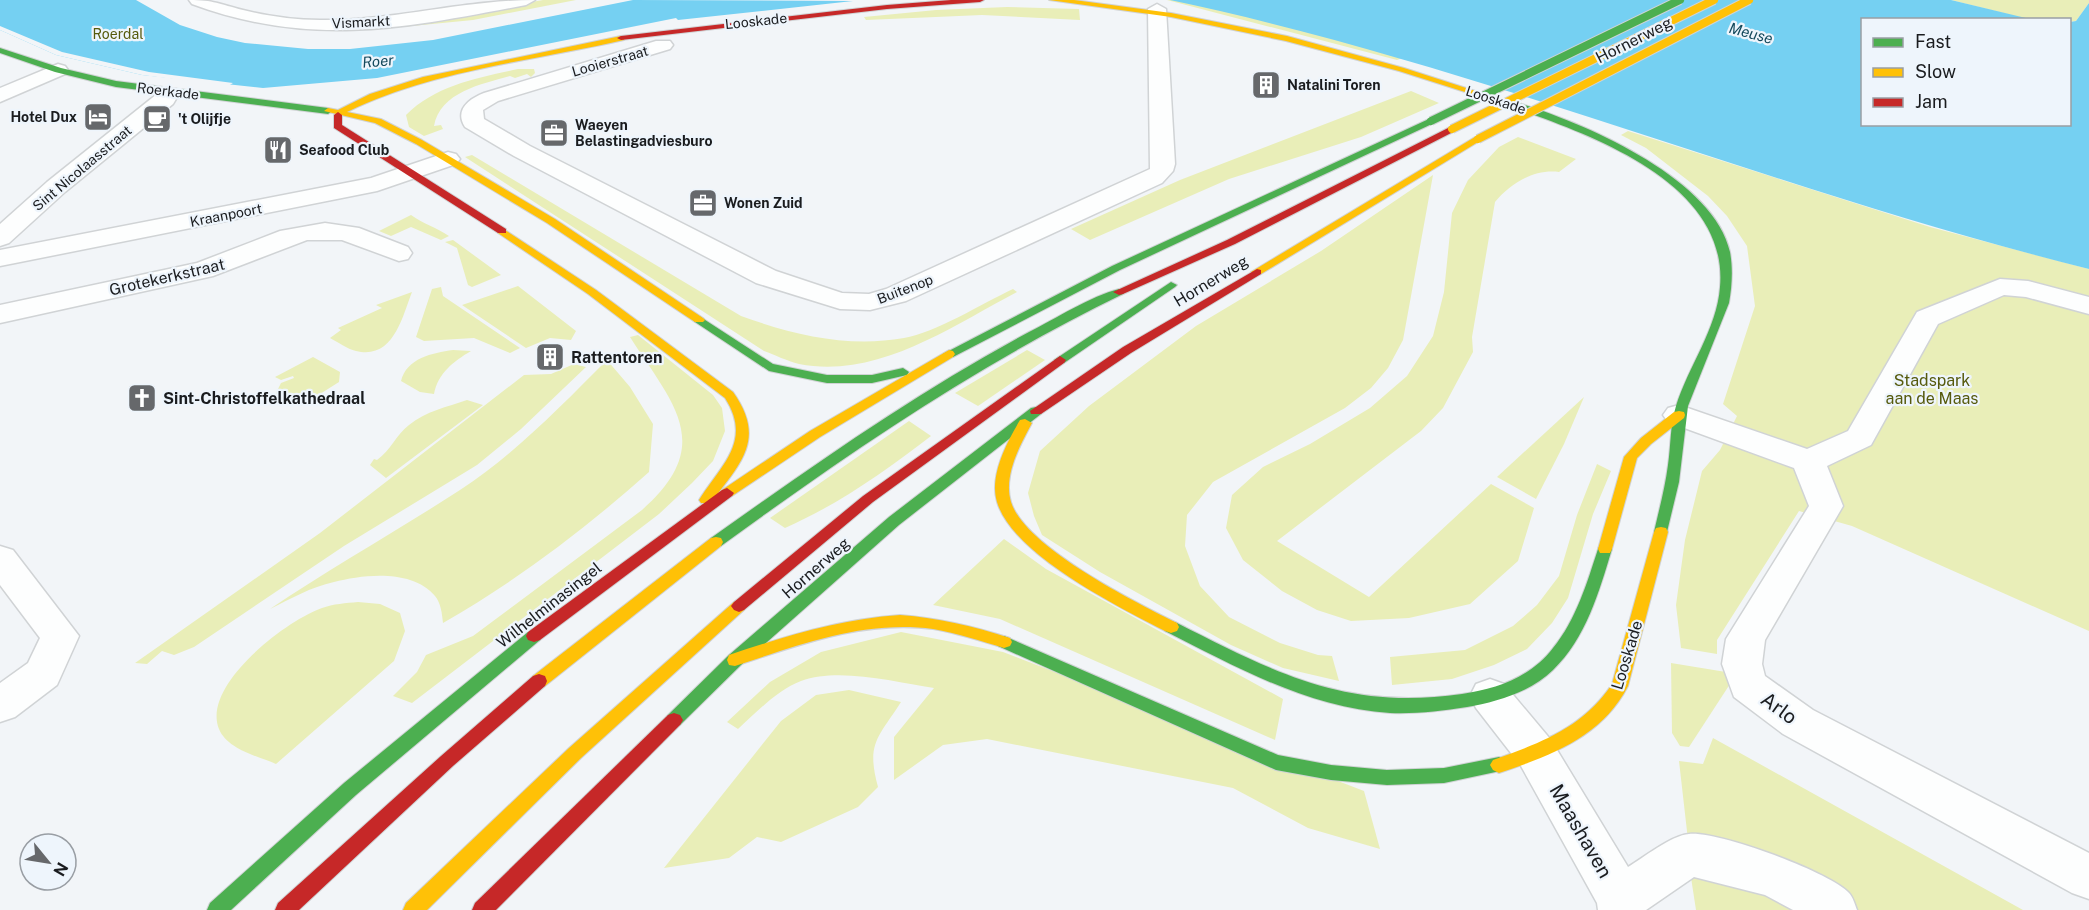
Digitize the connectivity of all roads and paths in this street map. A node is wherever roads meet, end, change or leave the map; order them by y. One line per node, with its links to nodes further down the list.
1 (198, 0): 2 (street, Vismarkt)
2 (526, 0)
3 (980, 0): 11 (main road, Looskade)
4 (1053, 0): 8 (main road, Looskade)
5 (1680, 0): 29 (main road, Hornerweg, bridge)
6 (1714, 0): 24 (main road, Hornerweg, bridge)
7 (1749, 0): 31 (main road, Hornerweg, bridge)
8 (1157, 9): 20 (street, Buitenop); 30 (main road, Looskade)
9 (663, 45): 13 (street, Looierstraat)
10 (0, 50): 12 (main road, Roerkade)
11 (533, 55): 13 (street, Looierstraat); 15 (main road, Looskade); 17 (main road, Looskade)
12 (58, 70): 14 (street); 17 (main road, Roerkade)
13 (556, 76): 20 (street, Looierstraat)
14 (0, 96)
15 (420, 97)
16 (165, 99): 23 (street, Sint Nicolaasstraat)
17 (339, 113): 19 (main road, Roerkade); 22 (main road)
18 (392, 113): 19 (main road)
19 (378, 121): 21 (main road, Roerkade)
20 (501, 139)
21 (448, 159): 22 (street, Kraanpoort); 29 (main road, Roerkade)
22 (414, 172): 26 (street, Kraanpoort); 33 (main road)
23 (0, 238)
24 (1228, 244): 42 (main road, Hornerweg); 43 (main road, Hornerweg)
25 (399, 253): 28 (street, Grotekerkstraat)
26 (0, 258)
27 (2089, 306): 32 (street)
28 (0, 314)
29 (930, 364): 33 (main road, Wilhelminasingel)
30 (1679, 415): 32 (street); 36 (main road, Looskade); 38 (main road, Looskade)
31 (1028, 417): 35 (main road, Hornerweg); 36 (main road, Looskade)
32 (1808, 462): 39 (street, Arlo)
33 (694, 515): 41 (main road, Wilhelminasingel)
34 (0, 560): 37 (street)
35 (735, 660): 38 (main road, Looskade); 44 (main road)
36 (1490, 696): 38 (street)
37 (0, 705)
38 (1536, 753): 40 (street, Maashaven)
39 (2089, 877)
40 (1621, 904): 45 (street)
41 (217, 910)
42 (285, 910)
43 (413, 910)
44 (482, 910)
45 (1833, 910)

